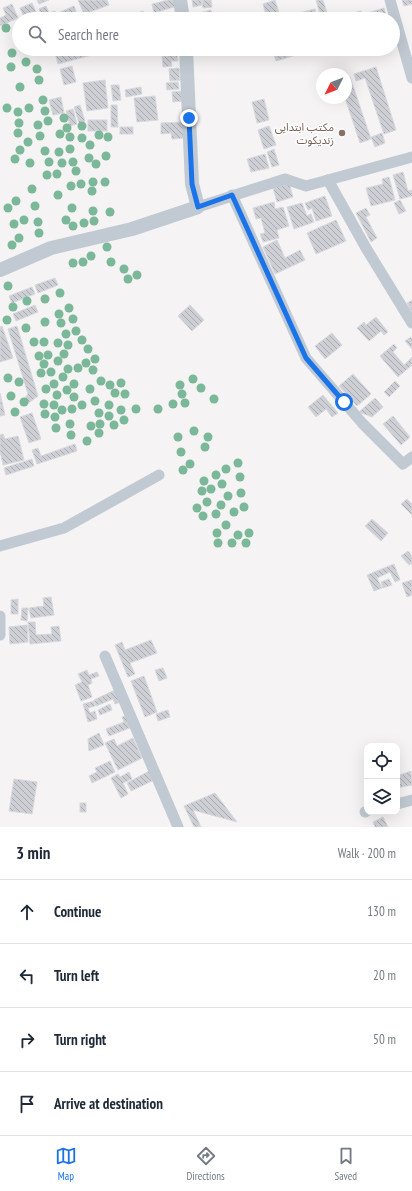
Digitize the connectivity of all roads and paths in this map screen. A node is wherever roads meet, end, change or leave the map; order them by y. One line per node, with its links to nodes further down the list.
1 (180, 0): 3 (street)
2 (390, 0): 4 (street)
3 (182, 12)
4 (393, 12)
5 (400, 35): 7 (street)
6 (186, 56): 11 (street)
7 (412, 77)
8 (412, 158): 9 (street)
9 (328, 180): 10 (street); 13 (street)
10 (232, 195): 11 (street); 14 (street)
11 (198, 207): 12 (street)
12 (0, 270)
13 (412, 322)
14 (412, 457)
15 (159, 475): 16 (street)
16 (0, 546)
17 (0, 616): 18 (street)
18 (0, 635)
19 (105, 656): 22 (street)
20 (412, 800): 21 (street)
21 (400, 803)
22 (178, 827)

